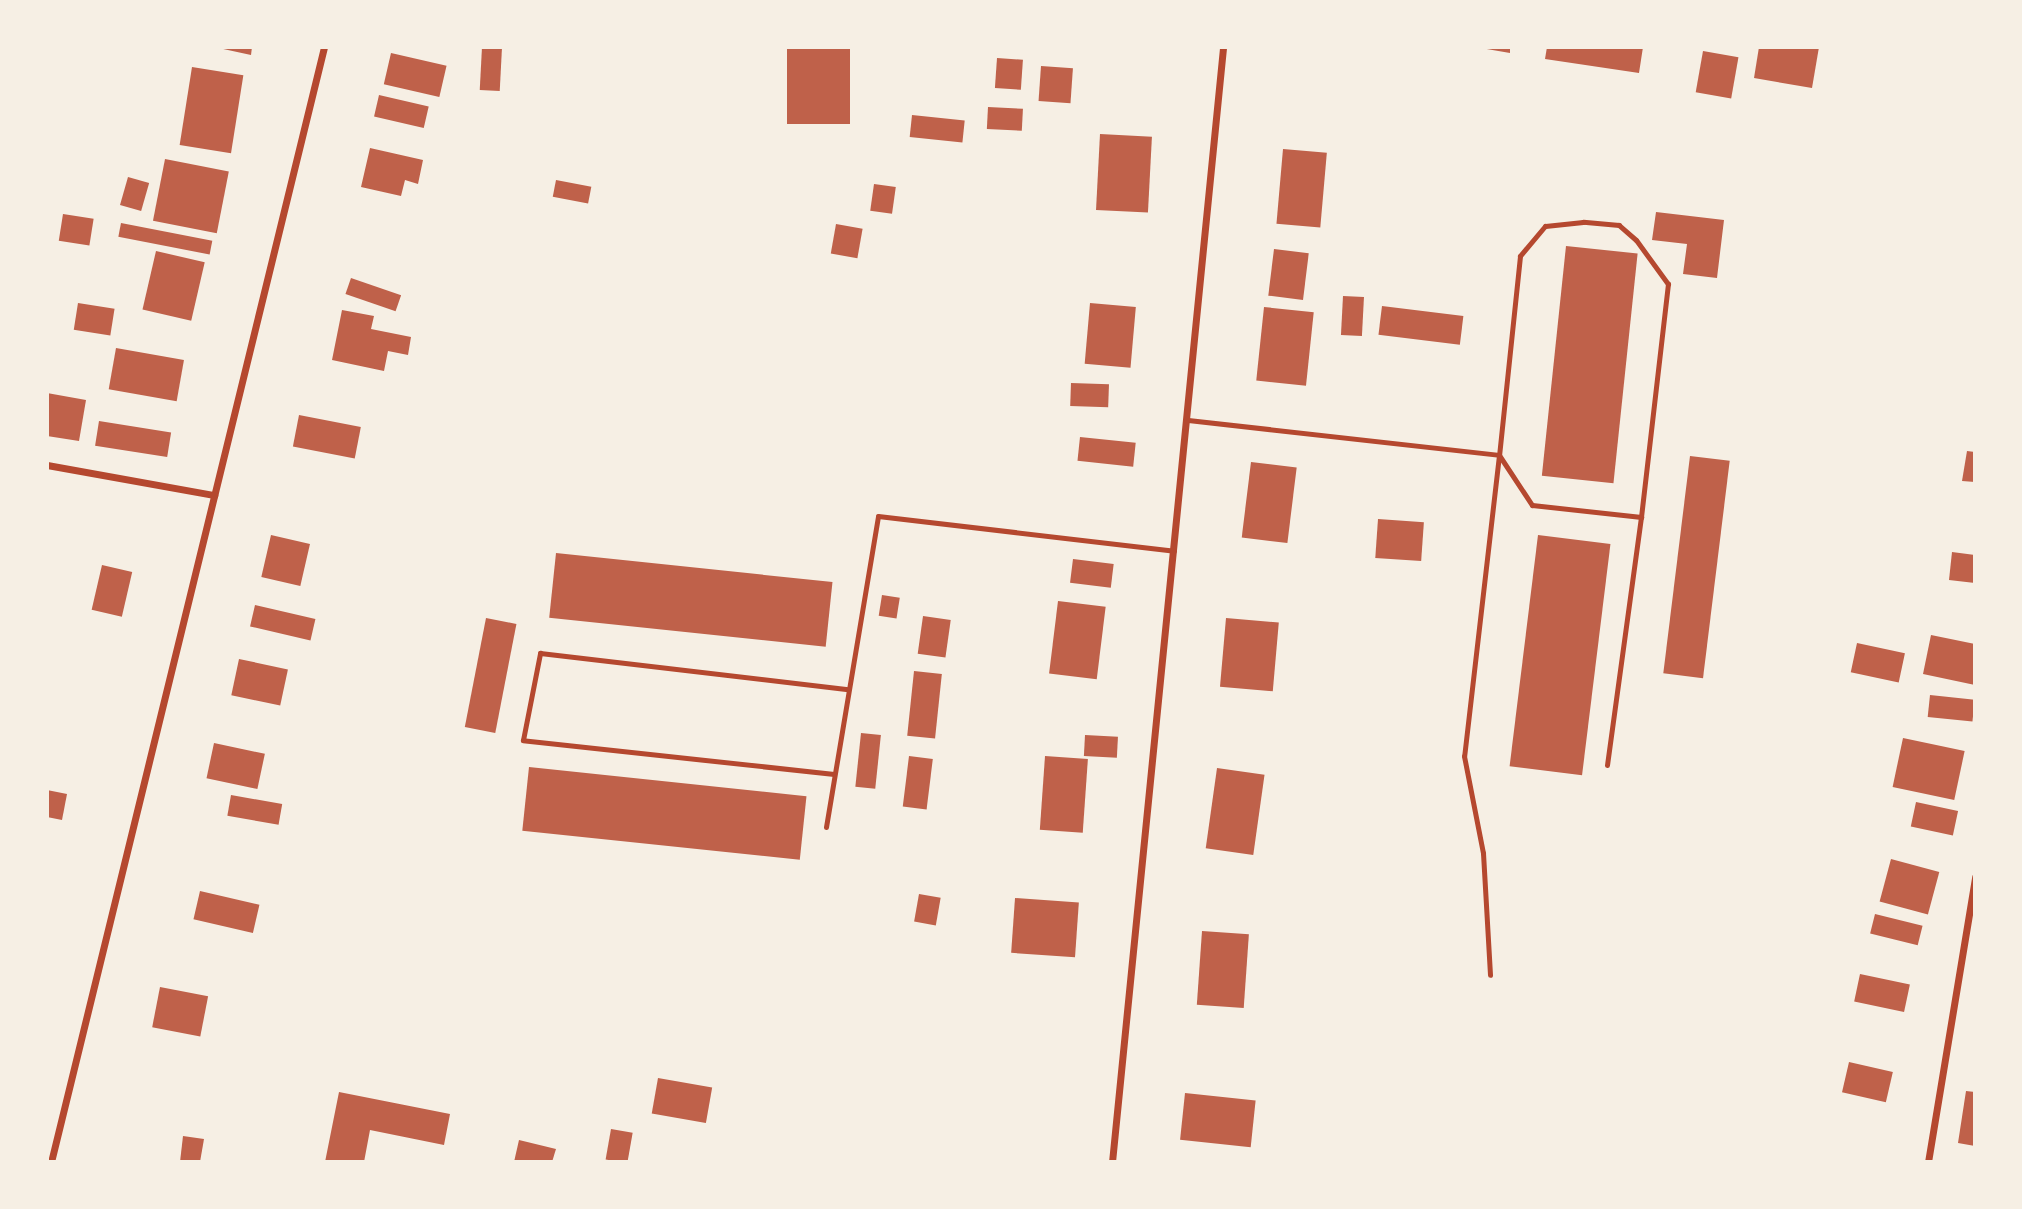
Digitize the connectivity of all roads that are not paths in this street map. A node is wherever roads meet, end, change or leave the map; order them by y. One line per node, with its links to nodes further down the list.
1 (324, 47): 6 (street)
2 (1223, 47): 3 (street)
3 (1188, 420): 4 (lane); 8 (street)
4 (1500, 455): 7 (lane); 7 (lane); 14 (lane)
5 (47, 465): 6 (street)
6 (214, 495): 15 (street)
7 (1641, 517): 10 (lane)
8 (1174, 551): 9 (lane); 16 (street)
9 (848, 689): 11 (lane); 11 (lane)
10 (1607, 765)
11 (834, 774): 12 (lane)
12 (826, 827)
13 (1975, 877): 17 (street)
14 (1490, 975)
15 (51, 1162)
16 (1112, 1162)
17 (1928, 1162)

